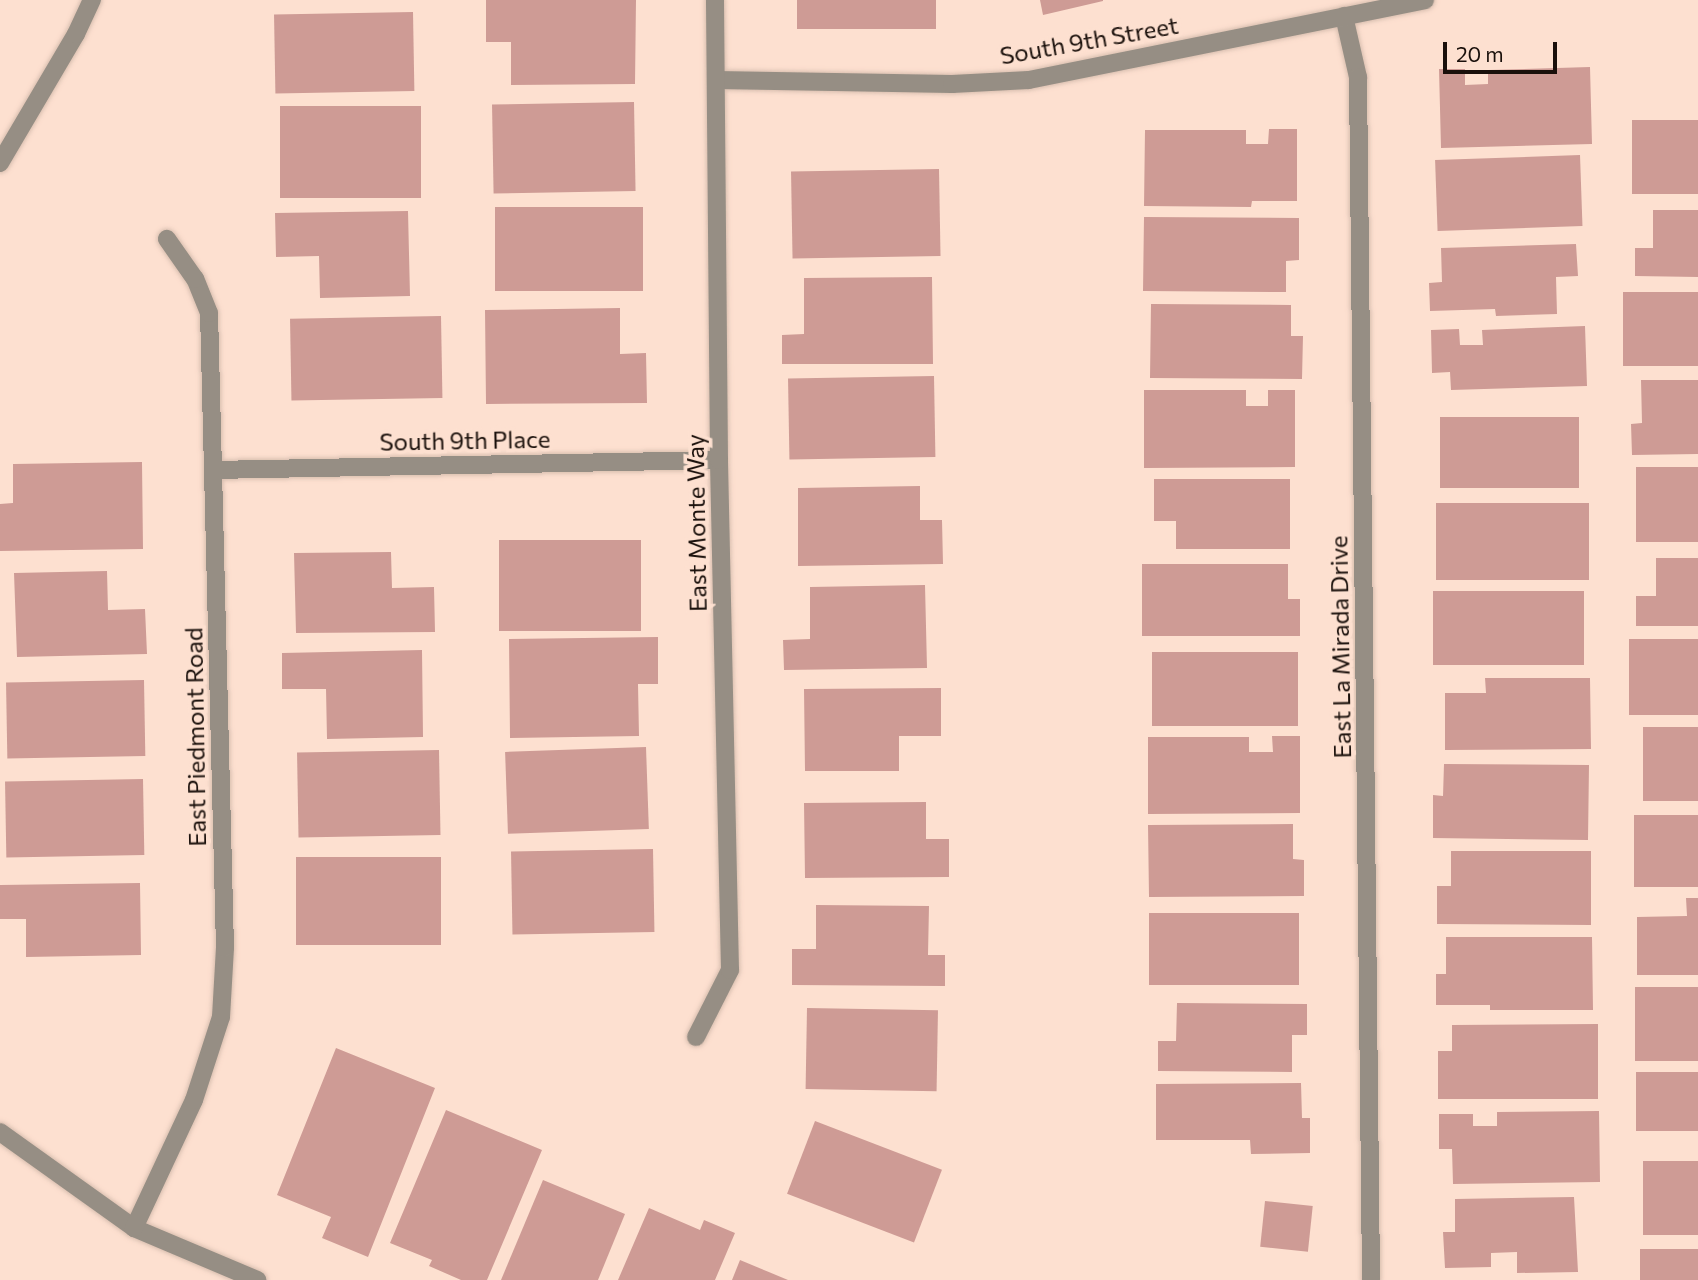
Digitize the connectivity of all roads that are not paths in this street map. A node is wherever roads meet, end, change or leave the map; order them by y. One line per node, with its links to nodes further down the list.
1 (92, 0): 6 (street)
2 (715, 0): 5 (street, East Monte Way)
3 (1424, 0): 4 (street, South 9th Street)
4 (1344, 16): 5 (street, South 9th Street); 14 (street, East La Mirada Drive)
5 (716, 80): 8 (street, East Monte Way)
6 (0, 163)
7 (167, 239): 9 (street, East Piedmont Road)
8 (719, 460): 9 (street, South 9th Place); 10 (street, East Monte Way)
9 (213, 470): 12 (street, East Piedmont Road)
10 (696, 1037)
11 (0, 1132): 12 (street)
12 (134, 1227): 13 (street)
13 (257, 1280)
14 (1371, 1280)

